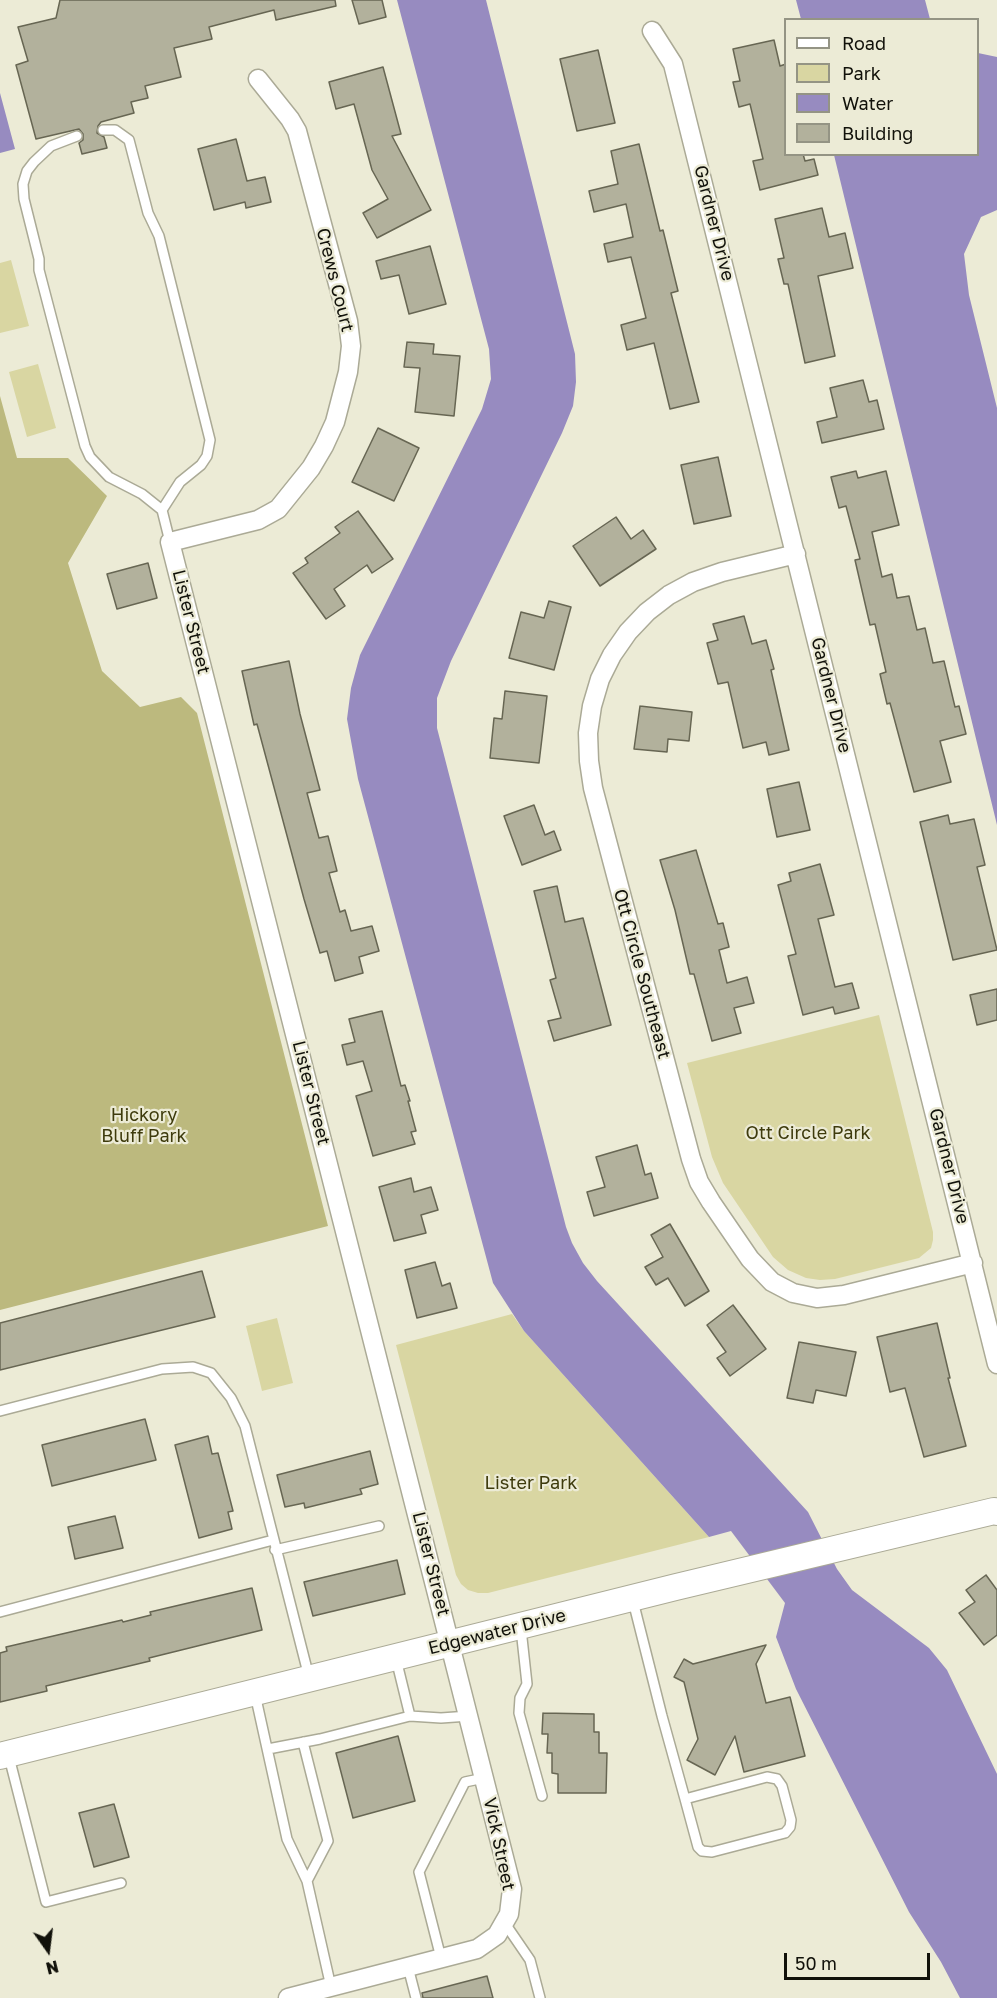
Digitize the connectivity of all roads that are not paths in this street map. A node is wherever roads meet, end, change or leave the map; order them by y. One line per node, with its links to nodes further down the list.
1 (652, 31): 7 (street, Gardner Drive)
2 (258, 78): 6 (street, Crews Court)
3 (103, 130): 5 (lane)
4 (77, 136): 5 (lane)
5 (162, 510): 6 (lane)
6 (170, 542): 17 (street, Lister Street)
7 (796, 554): 8 (street, Gardner Drive); 8 (street, Ott Circle Southeast)
8 (973, 1263): 9 (street, Gardner Drive)
9 (997, 1364)
10 (0, 1411): 13 (lane)
11 (996, 1510): 14 (street, Edgewater Drive)
12 (379, 1526): 13 (lane)
13 (274, 1545): 15 (lane); 19 (lane)
14 (632, 1598): 16 (street, Edgewater Drive); 28 (lane)
15 (0, 1612)
16 (520, 1626): 17 (street, Edgewater Drive); 27 (lane)
17 (451, 1644): 18 (street, Edgewater Drive); 22 (street, Vick Street)
18 (395, 1658): 19 (street, Edgewater Drive); 21 (lane)
19 (309, 1679): 20 (street, Edgewater Drive)
20 (255, 1693): 24 (lane); 25 (street, Edgewater Drive)
21 (410, 1716): 22 (lane); 23 (lane)
22 (469, 1716): 26 (street, Vick Street)
23 (303, 1742): 24 (lane); 29 (lane)
24 (268, 1749): 29 (lane)
25 (4, 1755): 30 (lane)
26 (484, 1778): 31 (street, Vick Street); 32 (lane)
27 (542, 1796)
28 (685, 1799): 28 (lane)
29 (307, 1881): 34 (lane)
30 (121, 1883)
31 (504, 1922): 32 (street, Vick Street); 37 (lane)
32 (441, 1958): 33 (street, Vick Street)
33 (408, 1967): 34 (street, Vick Street); 36 (lane)
34 (331, 1987): 35 (street, Vick Street)
35 (288, 1998)
36 (416, 1998)
37 (540, 1998)

